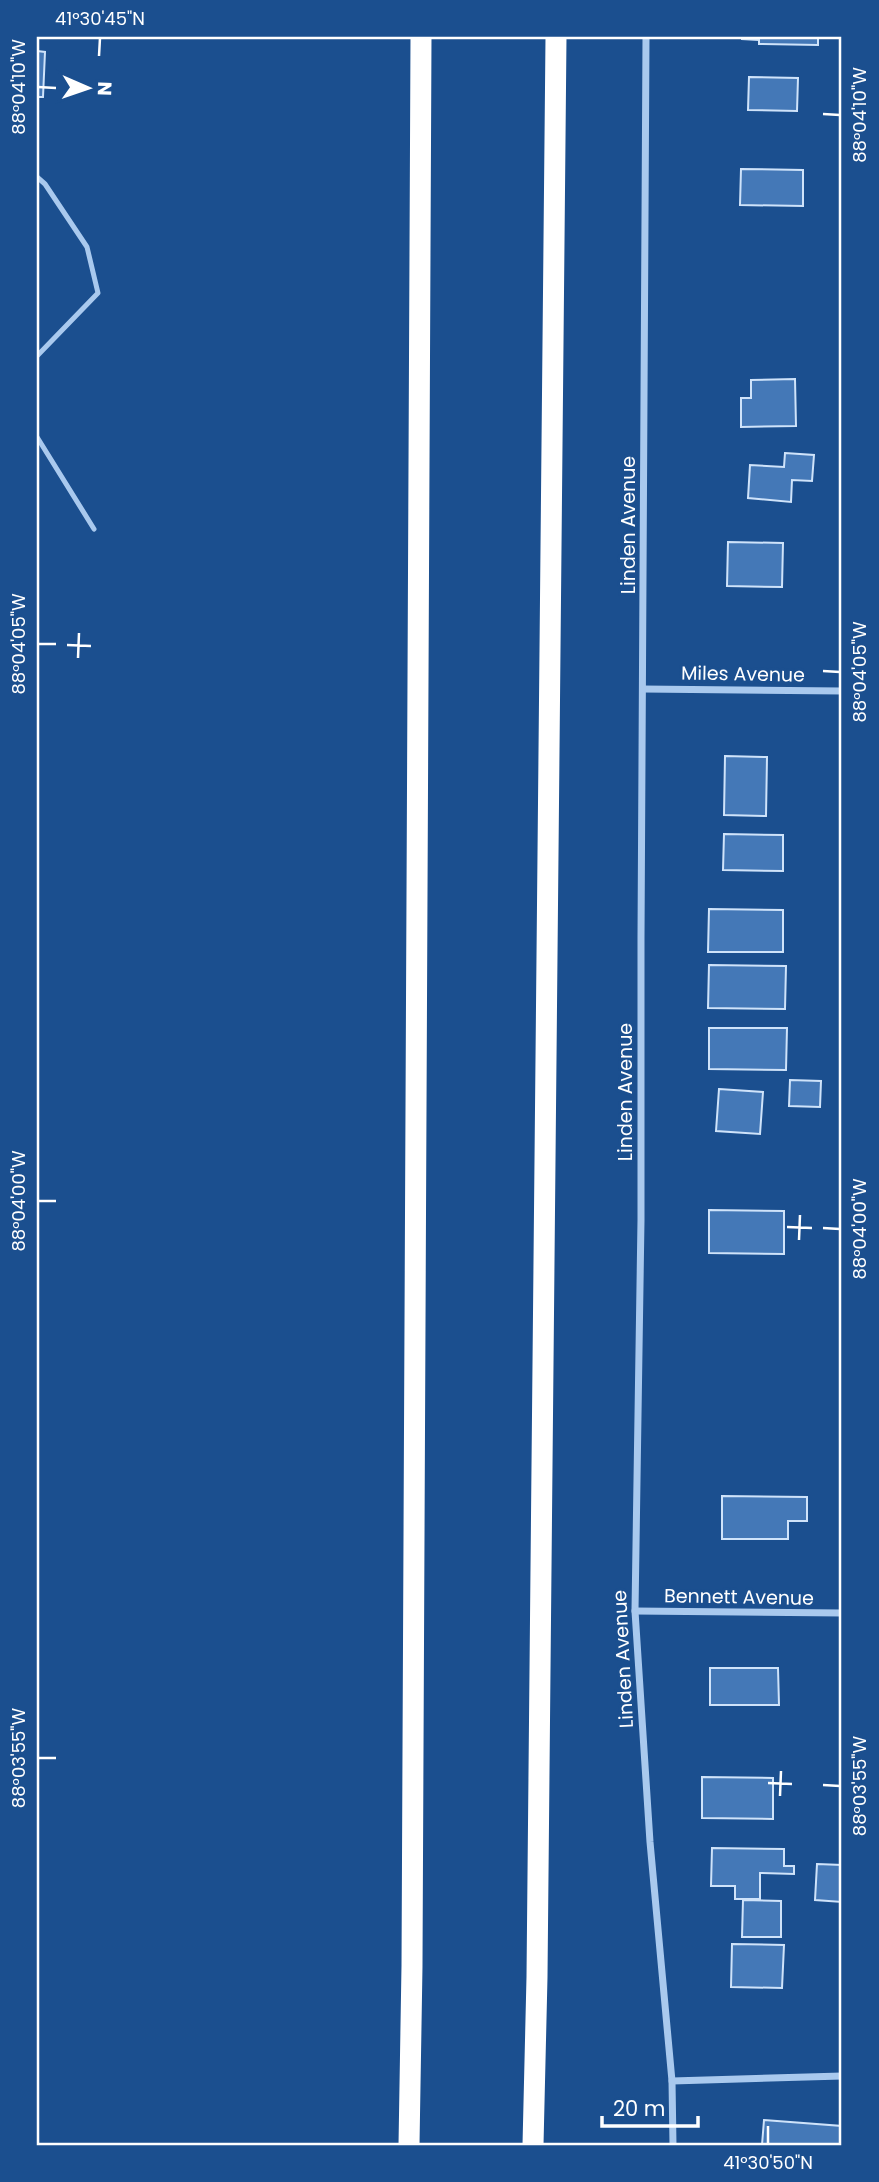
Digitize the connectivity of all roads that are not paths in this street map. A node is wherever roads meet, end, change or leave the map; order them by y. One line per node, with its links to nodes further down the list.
1 (421, 37): 14 (highway)
2 (556, 37): 15 (highway)
3 (646, 37): 8 (street, Linden Avenue)
4 (37, 177): 5 (lane)
5 (37, 356)
6 (37, 437): 7 (lane)
7 (94, 528)
8 (643, 689): 9 (street, Miles Avenue); 10 (street, Linden Avenue)
9 (842, 691)
10 (635, 1611): 11 (street, Bennett Avenue); 13 (street, Linden Avenue)
11 (842, 1613)
12 (842, 2076): 13 (street)
13 (672, 2081): 16 (street, Linden Avenue)
14 (409, 2145)
15 (533, 2145)
16 (673, 2145)

